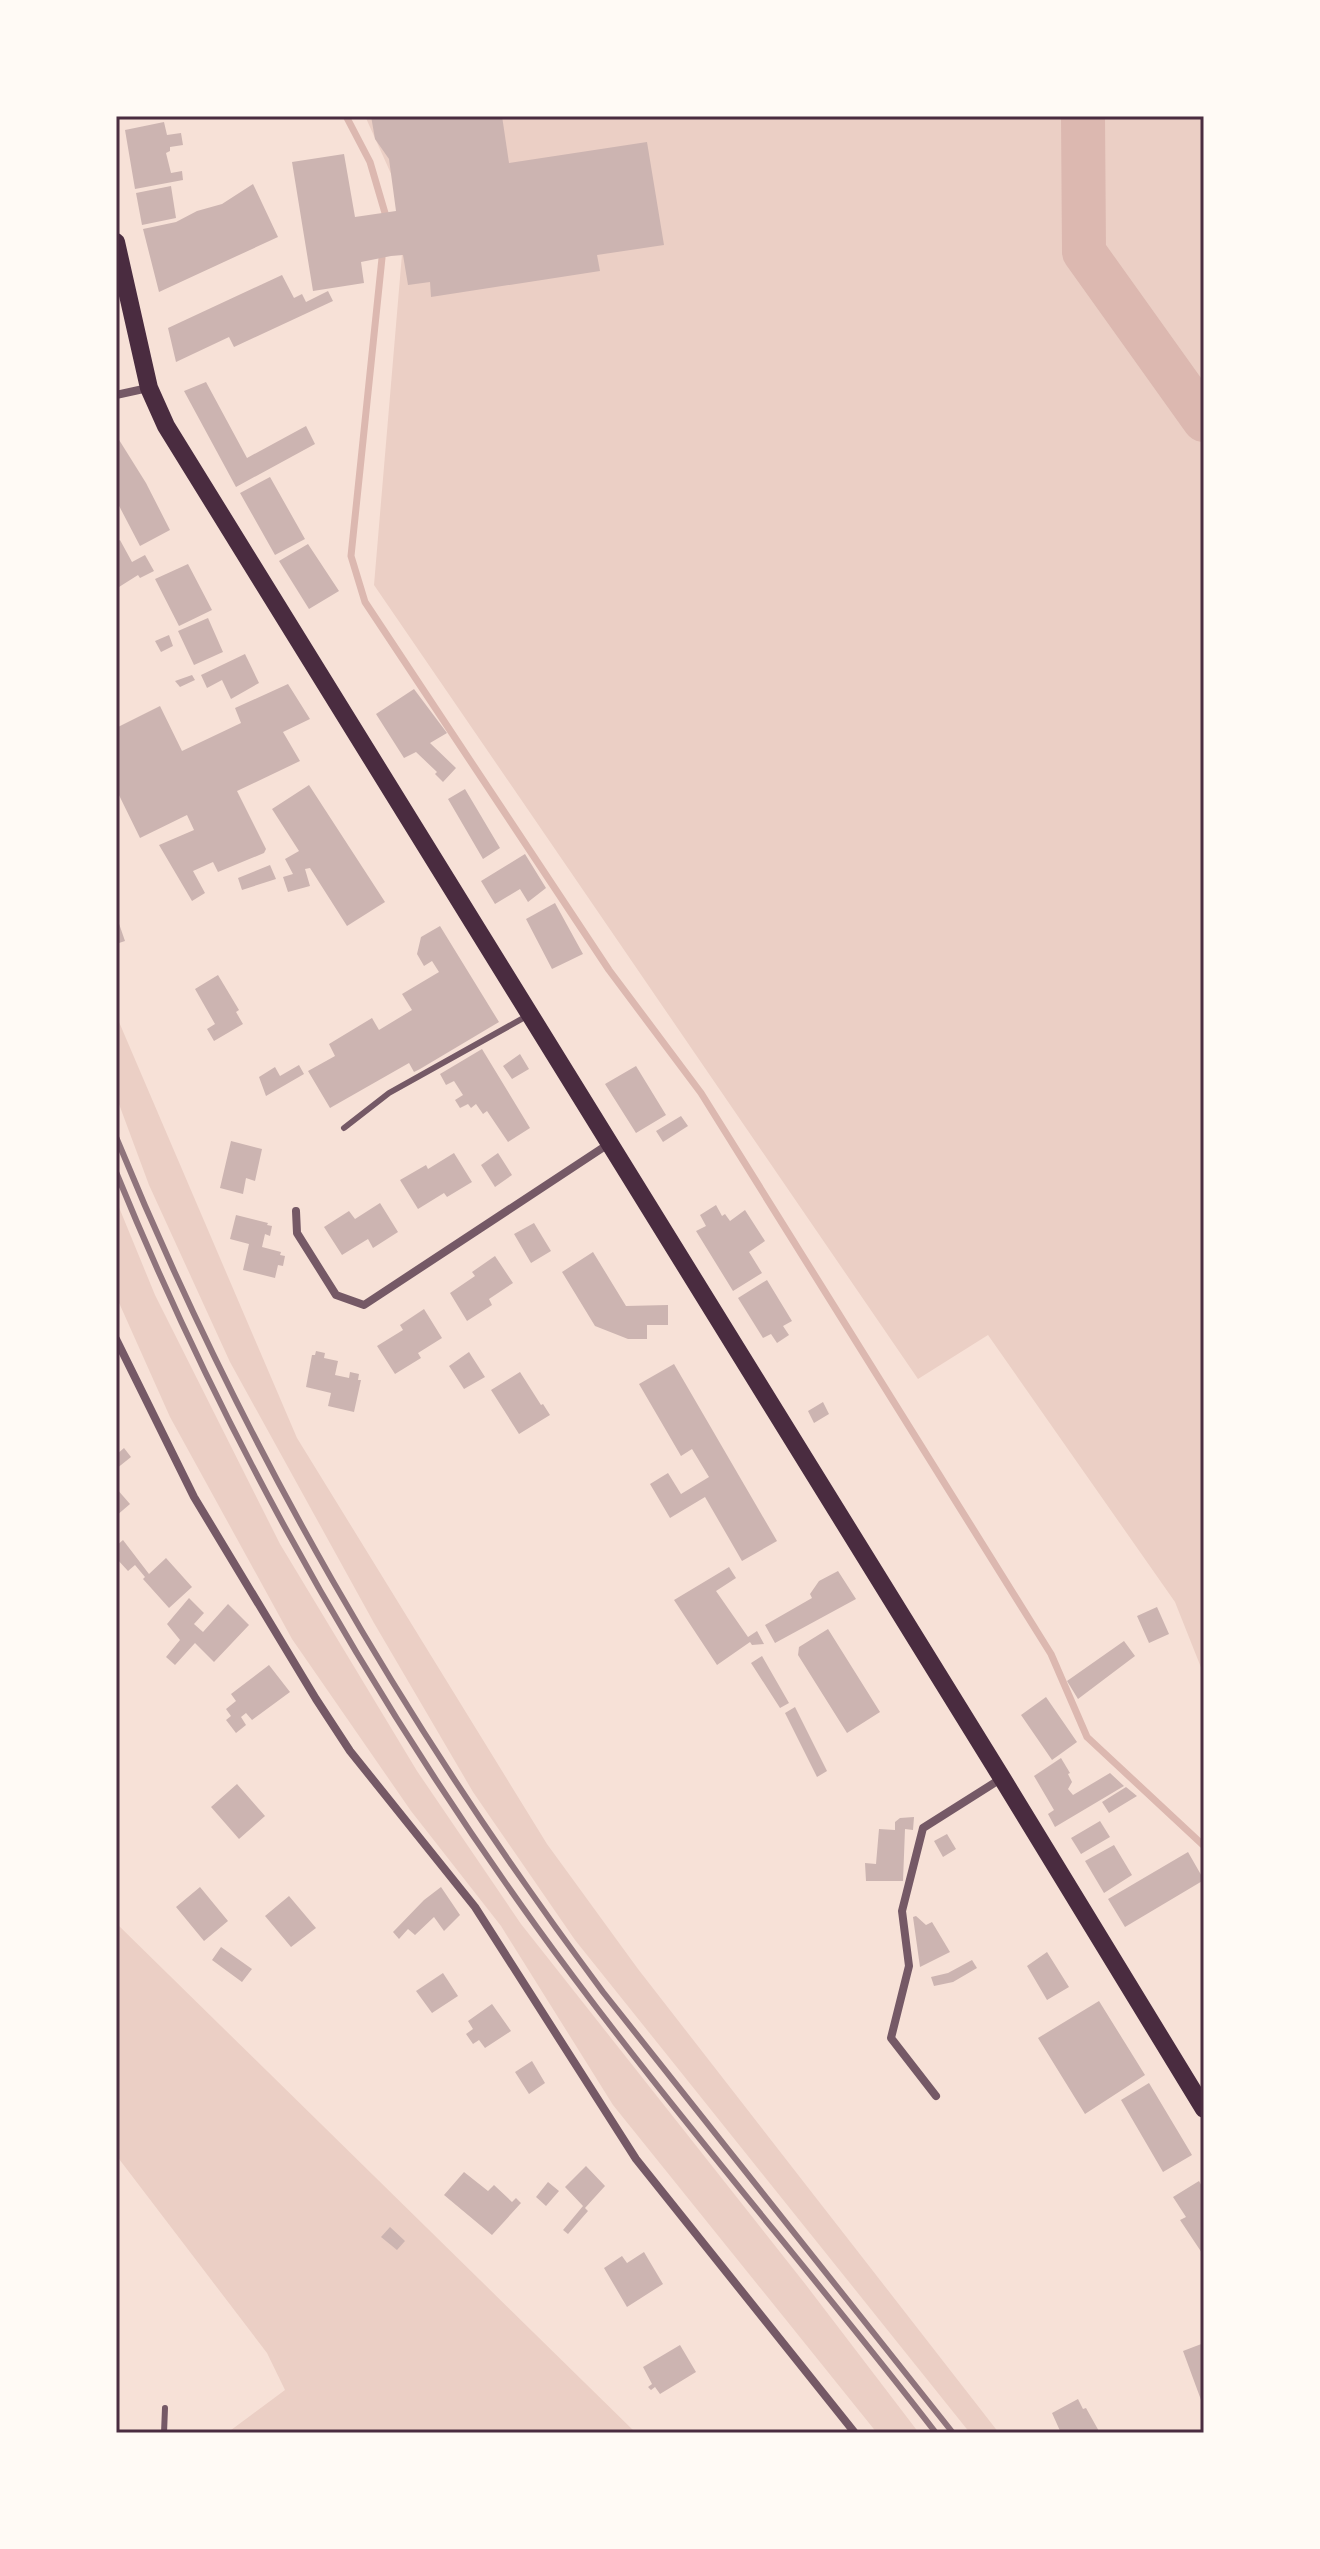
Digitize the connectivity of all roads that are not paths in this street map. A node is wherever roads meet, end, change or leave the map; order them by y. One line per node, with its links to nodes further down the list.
1 (116, 242): 2 (main road)
2 (149, 388): 3 (street); 4 (main road)
3 (116, 395)
4 (530, 1014): 5 (lane); 6 (main road)
5 (344, 1128)
6 (610, 1142): 7 (street); 9 (main road)
7 (296, 1211)
8 (116, 1339): 14 (street)
9 (1002, 1778): 10 (street); 11 (main road)
10 (936, 2096)
11 (1204, 2109)
12 (165, 2408): 13 (lane)
13 (164, 2433)
14 (855, 2433)

